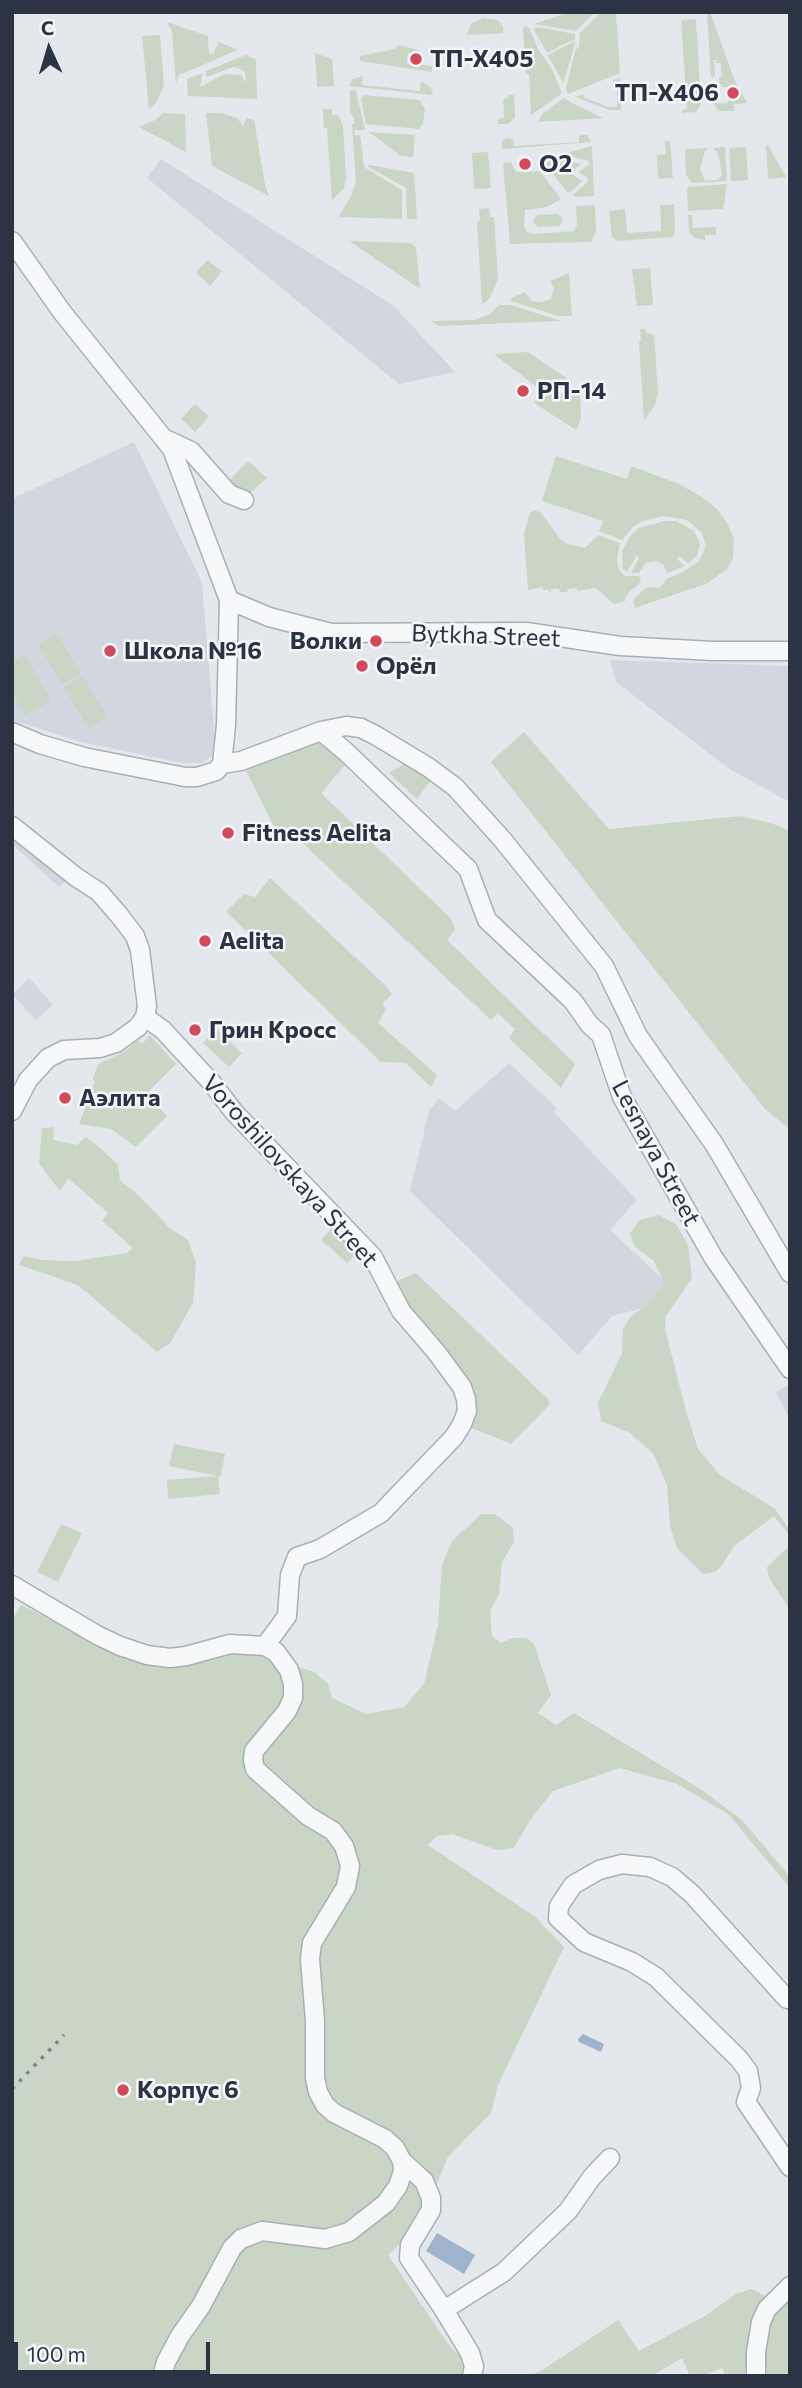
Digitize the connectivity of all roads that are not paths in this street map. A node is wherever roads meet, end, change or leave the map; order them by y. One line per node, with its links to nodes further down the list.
1 (12, 241): 2 (street)
2 (165, 439): 3 (street); 4 (street)
3 (244, 500)
4 (229, 600): 5 (street, Bytkha Street); 8 (street)
5 (790, 651)
6 (321, 731): 8 (street); 12 (street, Lesnaya Street); 13 (street, Lesnaya Street)
7 (12, 732): 8 (street)
8 (222, 764)
9 (12, 826): 10 (street)
10 (145, 1017): 11 (street); 15 (street, Voroshilovskaya Street)
11 (12, 1111)
12 (790, 1273)
13 (790, 1369)
14 (12, 1585): 15 (street)
15 (265, 1646): 18 (street)
16 (788, 1999): 19 (street)
17 (610, 2158): 21 (street)
18 (402, 2161): 21 (street); 22 (street)
19 (790, 2166)
20 (790, 2286): 24 (street)
21 (444, 2310): 23 (street)
22 (162, 2376)
23 (472, 2376)
24 (756, 2376)

